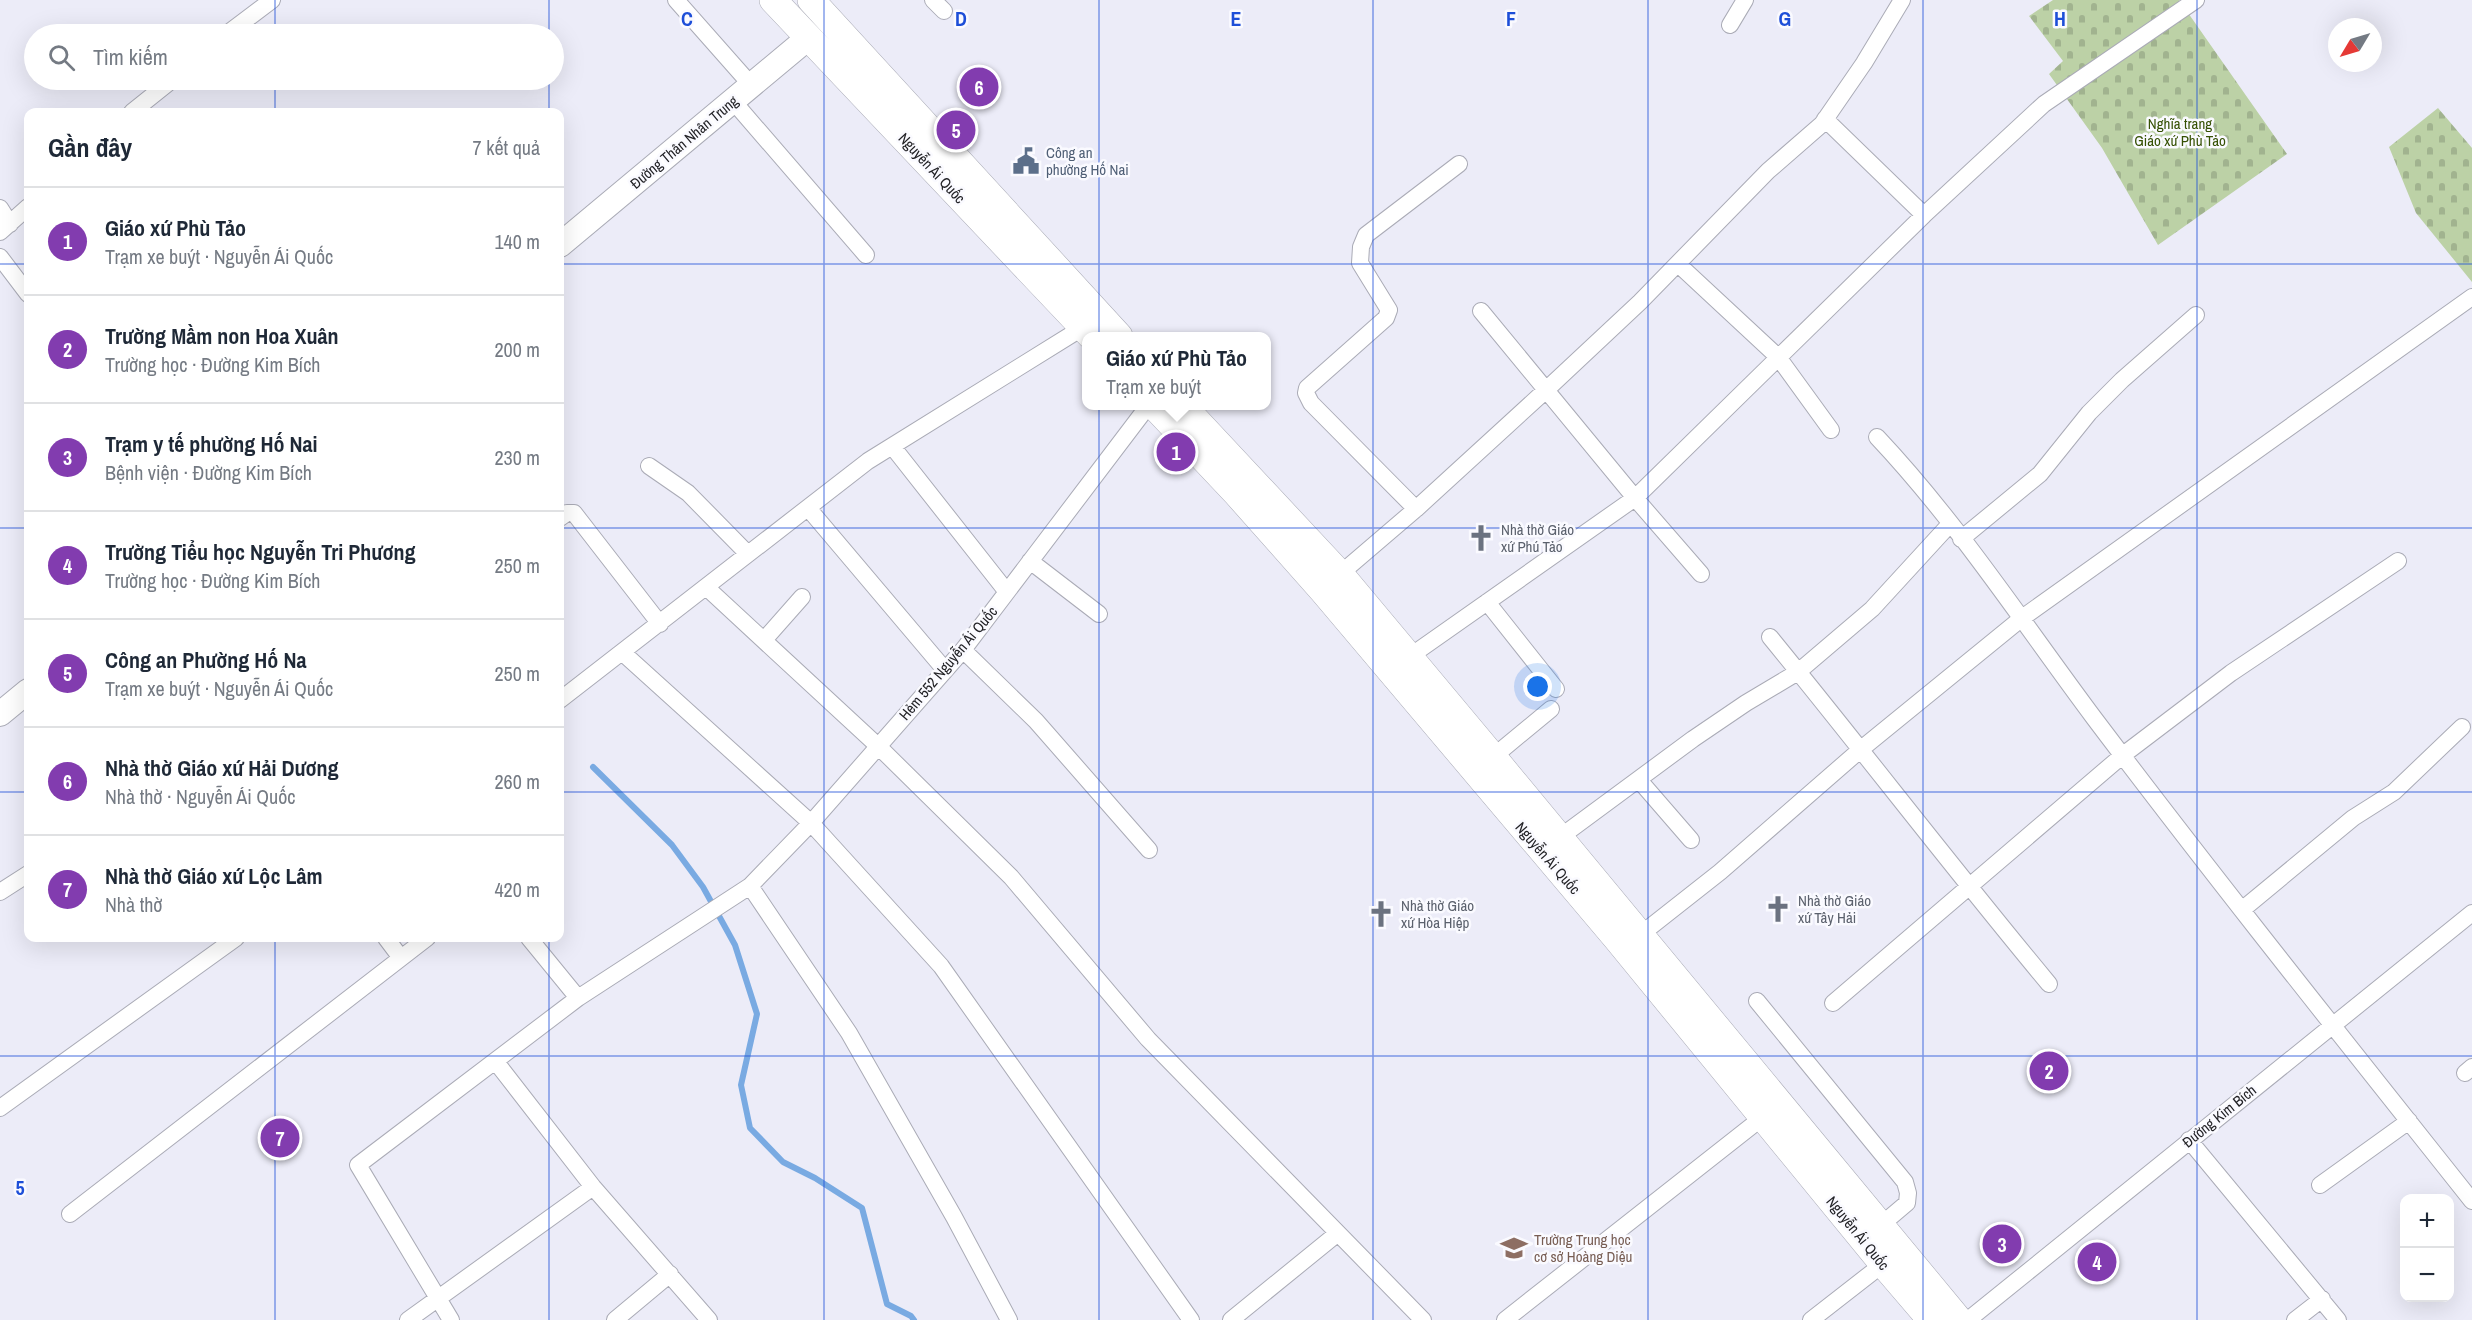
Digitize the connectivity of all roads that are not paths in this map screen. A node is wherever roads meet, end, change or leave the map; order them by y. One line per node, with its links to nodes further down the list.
1 (272, 0): 8 (street)
2 (676, 0): 12 (street)
3 (773, 0): 10 (main road, Nguyễn Ái Quốc)
4 (811, 0): 29 (main road, Nguyễn Ái Quốc)
5 (1745, 0): 9 (street)
6 (1902, 0): 14 (street)
7 (2196, 0): 18 (street)
8 (240, 24)
9 (1730, 26)
10 (808, 38): 12 (street, Đường Thân Nhân Trung); 28 (main road, Nguyễn Ái Quốc)
11 (160, 90): 13 (street)
12 (742, 93): 20 (street, Đường Thân Nhân Trung); 21 (street)
13 (137, 108)
14 (1826, 119): 18 (street); 23 (street)
15 (1459, 164): 42 (street)
16 (0, 208): 19 (street)
17 (24, 211): 19 (street)
18 (1924, 215): 31 (street)
19 (5, 228)
20 (564, 242)
21 (866, 255)
22 (0, 257): 24 (street)
23 (1678, 264): 31 (street); 32 (street)
24 (24, 289)
25 (2472, 297): 56 (street)
26 (1480, 311): 32 (street)
27 (2196, 315): 45 (street)
28 (1087, 332)
29 (1115, 332)
30 (1082, 335): 38 (street)
31 (1778, 357): 36 (street); 40 (street)
32 (1546, 390): 40 (street); 42 (street)
33 (1144, 410): 47 (street, Hẻm 552 Nguyễn Ái Quốc)
34 (1159, 410): 50 (main road, Nguyễn Ái Quốc)
35 (1187, 410): 50 (main road, Nguyễn Ái Quốc)
36 (1831, 430)
37 (1877, 437): 44 (street)
38 (892, 446): 41 (street); 52 (street)
39 (649, 466): 46 (street)
40 (1635, 498): 49 (street); 54 (street)
41 (808, 508): 46 (street); 63 (street)
42 (1416, 509): 50 (street)
43 (564, 515): 57 (street)
44 (1950, 524): 45 (street); 64 (street)
45 (1961, 539): 56 (street)
46 (748, 554): 51 (street)
47 (1030, 561): 52 (street, Hẻm 552 Nguyễn Ái Quốc); 55 (street)
48 (2398, 561): 73 (street)
49 (1701, 574)
50 (1331, 582): 62 (main road, Nguyễn Ái Quốc); 99 (main road, Nguyễn Ái Quốc)
51 (706, 587): 57 (street); 59 (street)
52 (1007, 592): 60 (street, Hẻm 552 Nguyễn Ái Quốc)
53 (802, 597): 59 (street)
54 (1487, 602): 62 (street); 65 (street)
55 (1099, 614)
56 (2022, 618): 72 (street); 73 (street)
57 (660, 624): 61 (street)
58 (1770, 637): 64 (street)
59 (764, 640): 71 (street)
60 (963, 650): 63 (street, Hẻm 552 Nguyễn Ái Quốc); 79 (street)
61 (623, 653): 67 (street); 76 (street)
62 (1409, 657): 74 (main road, Nguyễn Ái Quốc)
63 (945, 670): 71 (street, Hẻm 552 Nguyễn Ái Quốc)
64 (1798, 672): 72 (street); 75 (street)
65 (1556, 689)
66 (24, 693): 69 (street)
67 (564, 697)
68 (1551, 709): 74 (street)
69 (0, 714)
70 (2462, 727): 84 (street)
71 (879, 747): 76 (street, Hẻm 552 Nguyễn Ái Quốc); 107 (street)
72 (1860, 750): 82 (street); 86 (street)
73 (2123, 754): 82 (street); 84 (street)
74 (1493, 757): 77 (main road, Nguyễn Ái Quốc)
75 (1639, 780): 77 (street); 78 (street)
76 (811, 823): 81 (street, Hẻm 552 Nguyễn Ái Quốc); 117 (street)
77 (1559, 838): 86 (main road, Nguyễn Ái Quốc)
78 (1691, 840)
79 (1149, 850)
80 (24, 877): 83 (street)
81 (750, 886): 93 (street, Hẻm 552 Nguyễn Ái Quốc); 116 (street)
82 (1967, 886): 92 (street); 95 (street)
83 (0, 892)
84 (2243, 909): 96 (street)
85 (2472, 913): 96 (street, Đường Kim Bích)
86 (1640, 935): 106 (main road, Nguyễn Ái Quốc)
87 (230, 942): 98 (street)
88 (389, 942): 91 (street)
89 (422, 942): 91 (street)
90 (532, 942): 93 (street)
91 (401, 958): 105 (street)
92 (2049, 984)
93 (578, 998): 97 (street, Hẻm 552 Nguyễn Ái Quốc)
94 (1757, 1001): 106 (street)
95 (1833, 1003)
96 (2332, 1024): 100 (street); 101 (street, Đường Kim Bích)
97 (496, 1062): 103 (street); 110 (street, Hẻm 552 Nguyễn Ái Quốc)
98 (0, 1108)
99 (1763, 1117): 108 (main road, Nguyễn Ái Quốc); 120 (street)
100 (2409, 1121): 102 (street); 104 (street)
101 (2189, 1140): 111 (street); 124 (street, Đường Kim Bích)
102 (2320, 1185)
103 (593, 1187): 109 (street); 110 (street)
104 (2472, 1201)
105 (70, 1214)
106 (1881, 1225): 123 (main road, Nguyễn Ái Quốc)
107 (1338, 1233): 118 (street); 119 (street)
108 (1883, 1264): 121 (street); 122 (main road, Nguyễn Ái Quốc)
109 (670, 1274): 114 (street); 115 (street)
110 (438, 1299): 112 (street); 113 (street)
111 (2322, 1299): 125 (street); 126 (street)
112 (408, 1320)
113 (451, 1320)
114 (615, 1320)
115 (709, 1320)
116 (1009, 1320)
117 (1191, 1320)
118 (1231, 1320)
119 (1423, 1320)
120 (1505, 1320)
121 (1811, 1320)
122 (1931, 1320)
123 (1959, 1320)
124 (1968, 1320)
125 (2295, 1320)
126 (2338, 1320)

